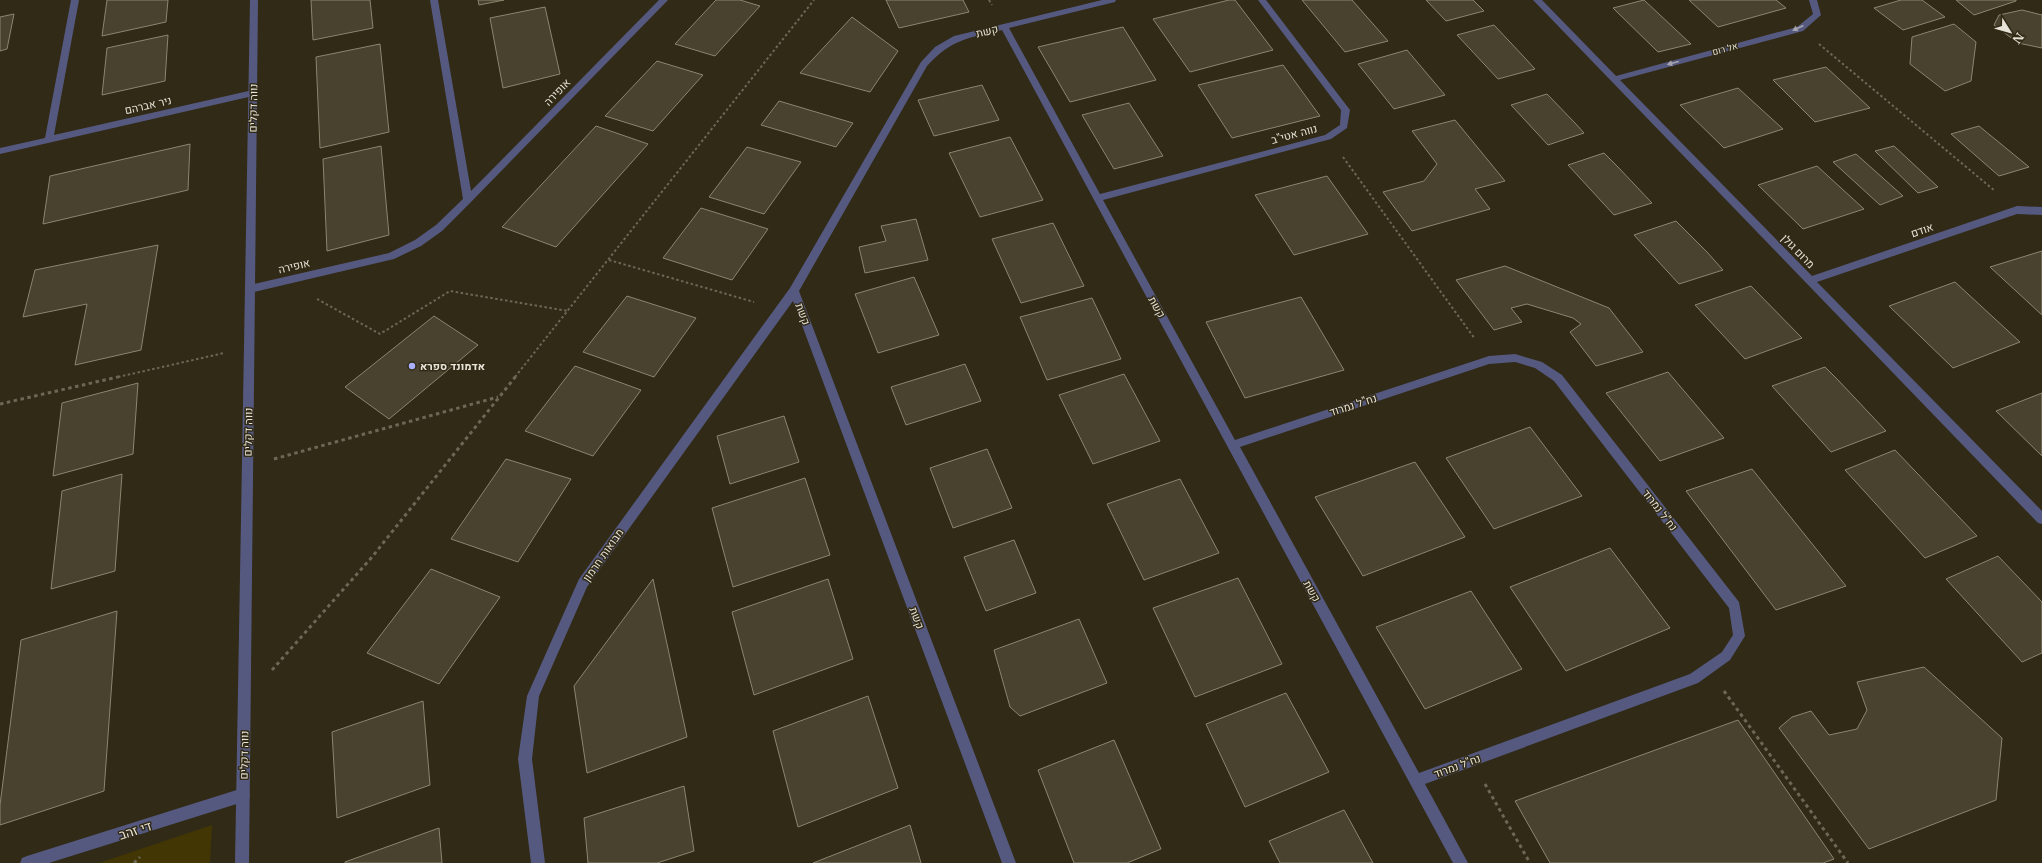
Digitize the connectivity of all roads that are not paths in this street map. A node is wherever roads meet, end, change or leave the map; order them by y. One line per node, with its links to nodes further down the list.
1 (75, 0): 12 (street)
2 (254, 0): 11 (street, נווה דקלים)
3 (434, 0): 15 (street)
4 (664, 0): 15 (street, אופירה)
5 (1112, 0): 9 (street)
6 (1262, 0): 14 (street, נווה אטי"ב)
7 (1537, 0): 10 (street, מרום גולן)
8 (1813, 0): 10 (street, אל רום, one-way to 10)
9 (1004, 27): 14 (street, קשת); 19 (street, קשת)
10 (1614, 79): 17 (street, מרום גולן)
11 (253, 93): 12 (street, ניר אברהם); 18 (street, נווה דקלים)
12 (49, 140): 13 (street, ניר אברהם)
13 (0, 151)
14 (1098, 198): 20 (street, קשת)
15 (468, 200): 18 (street, אופירה)
16 (2042, 211): 17 (street, אודם)
17 (1811, 280): 21 (street, מרום גולן)
18 (250, 289): 23 (street, נווה דקלים)
19 (794, 291): 26 (street, מבואות חרמון); 27 (street, קשת)
20 (1233, 445): 22 (street, קשת); 22 (street, נח"ל נמרוד)
21 (2042, 519)
22 (1416, 781): 28 (street, קשת)
23 (243, 796): 24 (street, די זהב); 25 (street, נווה דקלים)
24 (27, 863)
25 (242, 863)
26 (538, 863)
27 (1009, 863)
28 (1461, 863)

